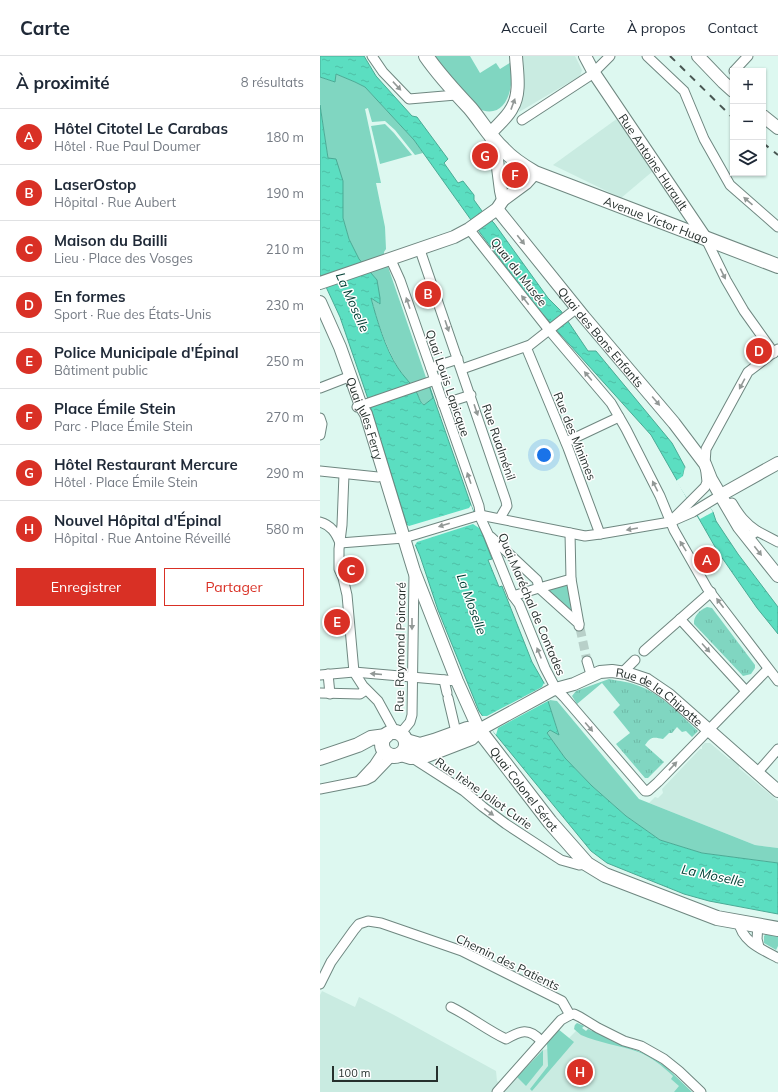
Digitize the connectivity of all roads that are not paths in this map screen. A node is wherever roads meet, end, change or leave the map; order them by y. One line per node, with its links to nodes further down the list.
1 (372, 56): 14 (street, one-way to 14)
2 (426, 56): 14 (main road, Avenue Victor Hugo)
3 (516, 56): 18 (street, one-way to 3)
4 (584, 56): 10 (street, Rue Antoine Hurault)
5 (610, 56): 10 (street)
6 (647, 56): 21 (street, one-way to 6)
7 (698, 56): 12 (street)
8 (748, 56): 9 (street)
9 (736, 68)
10 (594, 73): 16 (street); 23 (street, Rue Antoine Hurault)
11 (730, 74): 12 (street)
12 (723, 82): 13 (street)
13 (730, 88)
14 (456, 95): 18 (main road, Avenue Victor Hugo)
15 (766, 118): 17 (street)
16 (522, 120)
17 (778, 128)
18 (490, 134): 19 (main road, Avenue Victor Hugo); 20 (street)
19 (535, 173): 20 (street); 23 (main road, Avenue Victor Hugo)
20 (500, 205): 22 (street); 29 (street, Quai des Bons Enfants, one-way to 29)
21 (778, 227)
22 (469, 229): 24 (street); 30 (street, Quai du Musée, one-way to 22)
23 (706, 239): 26 (main road, Avenue Victor Hugo); 32 (street, Rue Antoine Hurault, one-way to 32)
24 (420, 250): 25 (street); 33 (street, Rue Rualménil, one-way to 33)
25 (391, 260): 27 (street); 34 (street, Quai Louis Lapicque, one-way to 25)
26 (778, 266)
27 (322, 282)
28 (320, 302): 36 (street, Quai Jules Ferry)
29 (573, 311): 30 (street); 47 (street, Quai des Bons Enfants, one-way to 47)
30 (551, 328): 31 (street); 42 (street, Quai du Musée, one-way to 30)
31 (526, 347): 35 (street); 45 (street, Rue des Minimes)
32 (776, 351): 47 (street, one-way to 47)
33 (458, 359): 34 (street); 35 (street, Rue Rualménil)
34 (431, 368): 37 (street, Quai Louis Lapicque)
35 (463, 371): 39 (street, Rue Rualménil)
36 (351, 376): 38 (street); 41 (street, Quai Jules Ferry)
37 (433, 380): 40 (street, Quai Louis Lapicque); 41 (street)
38 (320, 388)
39 (471, 395): 40 (street); 53 (street, Rue Rualménil, one-way to 53)
40 (443, 404): 52 (street, Quai Louis Lapicque, one-way to 40)
41 (362, 405): 50 (street, Quai Jules Ferry)
42 (619, 417): 45 (street); 55 (street, Quai du Musée, one-way to 42)
43 (320, 418): 44 (street)
44 (320, 435)
45 (566, 442): 58 (street, Rue des Minimes)
46 (778, 463): 51 (street)
47 (705, 464): 51 (street, Quai des Bons Enfants); 55 (street)
48 (320, 471): 49 (street)
49 (344, 474): 50 (street); 62 (street)
50 (385, 475): 60 (street, Quai Jules Ferry)
51 (719, 496): 55 (street); 59 (street, Quai des Bons Enfants)
52 (478, 515): 53 (street); 57 (street, Quai Maréchal de Contades); 60 (street, one-way to 60)
53 (500, 518): 56 (street)
54 (320, 522): 62 (street)
55 (670, 522): 58 (street, one-way to 58); 67 (street, Quai du Musée, one-way to 55)
56 (570, 533): 58 (street); 65 (street)
57 (488, 534): 66 (street); 68 (street, Quai Maréchal de Contades)
58 (600, 534)
59 (752, 534): 61 (street); 64 (street, Quai des Bons Enfants, one-way to 64)
60 (408, 537): 62 (street); 63 (street, Quai Colonel Sérot)
61 (778, 542)
62 (340, 543): 73 (street)
63 (414, 571): 75 (street, Rue Raymond Poincaré, one-way to 75); 77 (street, Quai Colonel Sérot)
64 (778, 576)
65 (571, 579): 66 (street); 66 (street)
66 (539, 588): 68 (street)
67 (711, 592): 69 (street); 72 (street, Quai du Musée, one-way to 67)
68 (513, 596): 80 (street, Quai Maréchal de Contades, one-way to 68)
69 (680, 619): 70 (street); 81 (street, one-way to 81)
70 (644, 651)
71 (628, 666): 80 (street, Rue de la Chipotte); 80 (street, Rue de la Chipotte); 85 (street, Rue de la Chipotte)
72 (768, 669): 78 (street, Quai du Musée); 81 (street)
73 (354, 672): 74 (street); 75 (street, one-way to 73); 79 (street)
74 (324, 675): 83 (street)
75 (412, 677): 76 (street); 87 (street, Rue Raymond Poincaré)
76 (444, 680): 77 (street); 86 (street)
77 (457, 681): 84 (street, Quai Colonel Sérot)
78 (778, 681)
79 (366, 690): 83 (street); 87 (street)
80 (552, 690): 84 (street); 85 (street, Quai Maréchal de Contades, one-way to 85)
81 (746, 691): 85 (street)
82 (320, 693): 83 (street)
83 (330, 694)
84 (484, 727): 86 (main road); 89 (main road); 95 (main road, Quai Colonel Sérot)
85 (710, 728): 91 (street, Rue de la Chipotte)
86 (456, 732): 89 (main road)
87 (395, 743): 89 (main road); 90 (main road); 93 (street); 95 (street, Rue Irène Joliot Curie, one-way to 95)
88 (778, 749): 91 (street)
89 (424, 750)
90 (320, 758)
91 (759, 770): 92 (street, Rue de la Chipotte); 94 (street, Rue de la Chipotte)
92 (778, 782)
93 (320, 789)
94 (778, 792)
95 (587, 864): 96 (main road, Quai Colonel Sérot)
96 (739, 922): 97 (main road, Quai Colonel Sérot); 99 (street)
97 (758, 925): 98 (main road, Quai Colonel Sérot); 99 (street)
98 (778, 929)
99 (759, 947): 100 (street)
100 (778, 958)
101 (320, 984): 103 (street, Chemin des Patients)
102 (451, 1007): 104 (street)
103 (570, 1015): 104 (street); 106 (street)
104 (541, 1041): 105 (street)
105 (497, 1092)
106 (701, 1092)

